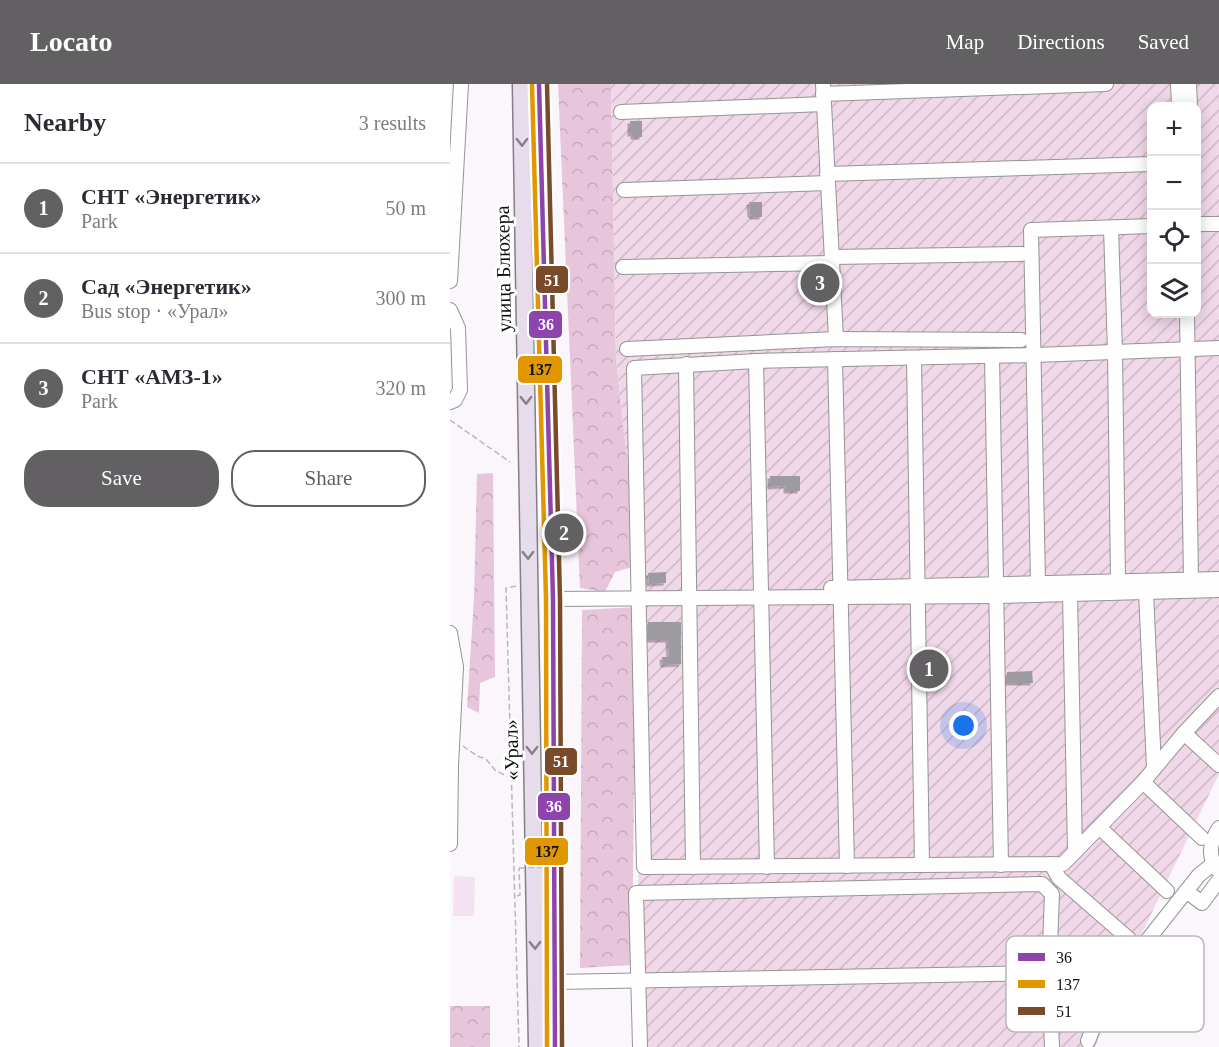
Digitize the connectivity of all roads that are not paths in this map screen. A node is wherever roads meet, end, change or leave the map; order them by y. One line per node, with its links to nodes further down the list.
1 (461, 84): 11 (street)
2 (521, 84): 39 (main road, улица Блюхера, one-way to 39)
3 (539, 84): 52 (main road, улица Блюхера)
4 (1106, 84): 7 (street)
5 (1178, 84): 8 (street)
6 (1189, 84): 9 (street)
7 (823, 94): 10 (street); 13 (street)
8 (1179, 102)
9 (1190, 102)
10 (621, 112)
11 (454, 117): 19 (street)
12 (1147, 164): 13 (street)
13 (828, 179): 14 (street); 21 (street)
14 (624, 190)
15 (1201, 224): 16 (street)
16 (1219, 224)
17 (1147, 226): 18 (street)
18 (1111, 228): 31 (street); 33 (street)
19 (452, 234): 23 (street)
20 (1022, 254): 21 (street)
21 (832, 260): 22 (street); 26 (street)
22 (623, 267)
23 (450, 281)
24 (450, 310): 38 (street)
25 (1187, 318): 30 (street)
26 (836, 339): 27 (street); 29 (street)
27 (1021, 340)
28 (1219, 348): 30 (street)
29 (627, 349)
30 (1188, 349): 31 (street); 41 (street)
31 (1115, 352): 33 (street); 42 (street)
32 (992, 356): 33 (street); 35 (street); 44 (street)
33 (1035, 356): 43 (street)
34 (835, 358): 35 (street); 36 (street); 48 (street)
35 (914, 358): 46 (street)
36 (756, 361): 37 (street); 49 (street)
37 (686, 364): 51 (street); 53 (street)
38 (450, 402)
39 (527, 453): 84 (main road, «Урал», one-way to 84)
40 (1219, 579): 41 (street)
41 (1191, 580): 42 (street)
42 (1118, 581): 43 (street)
43 (1038, 583): 44 (street)
44 (996, 590): 46 (street); 50 (street); 67 (street)
45 (1219, 590): 47 (street)
46 (919, 591): 48 (street); 66 (street)
47 (1146, 592): 50 (street); 58 (street)
48 (841, 593): 49 (street); 68 (street)
49 (761, 594): 51 (street); 70 (street)
50 (1070, 594): 64 (street)
51 (689, 595): 53 (street); 69 (street)
52 (553, 599): 53 (street); 80 (main road)
53 (643, 599): 69 (street)
54 (450, 633): 63 (street)
55 (1219, 696): 56 (street)
56 (1184, 733): 57 (street); 58 (street)
57 (1219, 765)
58 (1155, 768): 59 (street)
59 (1143, 782): 60 (street); 62 (street)
60 (1099, 827): 64 (street); 73 (street)
61 (1219, 828): 71 (street)
62 (1202, 838)
63 (450, 844)
64 (1075, 852): 65 (street)
65 (1051, 864): 67 (street); 76 (street)
66 (922, 865): 67 (street); 68 (street)
67 (1001, 865)
68 (847, 866): 70 (street)
69 (693, 867): 70 (street)
70 (767, 867)
71 (1216, 867): 74 (street)
72 (1219, 880): 74 (street)
73 (1167, 891)
74 (1186, 891): 77 (street)
75 (1050, 936): 79 (street)
76 (1126, 936)
77 (1151, 936)
78 (1006, 973): 79 (street)
79 (638, 979): 80 (street); 86 (street)
80 (554, 982): 85 (main road)
81 (1051, 1032): 87 (street)
82 (1092, 1032): 83 (street)
83 (1088, 1041)
84 (537, 1047)
85 (555, 1047)
86 (640, 1047)
87 (1052, 1047)

